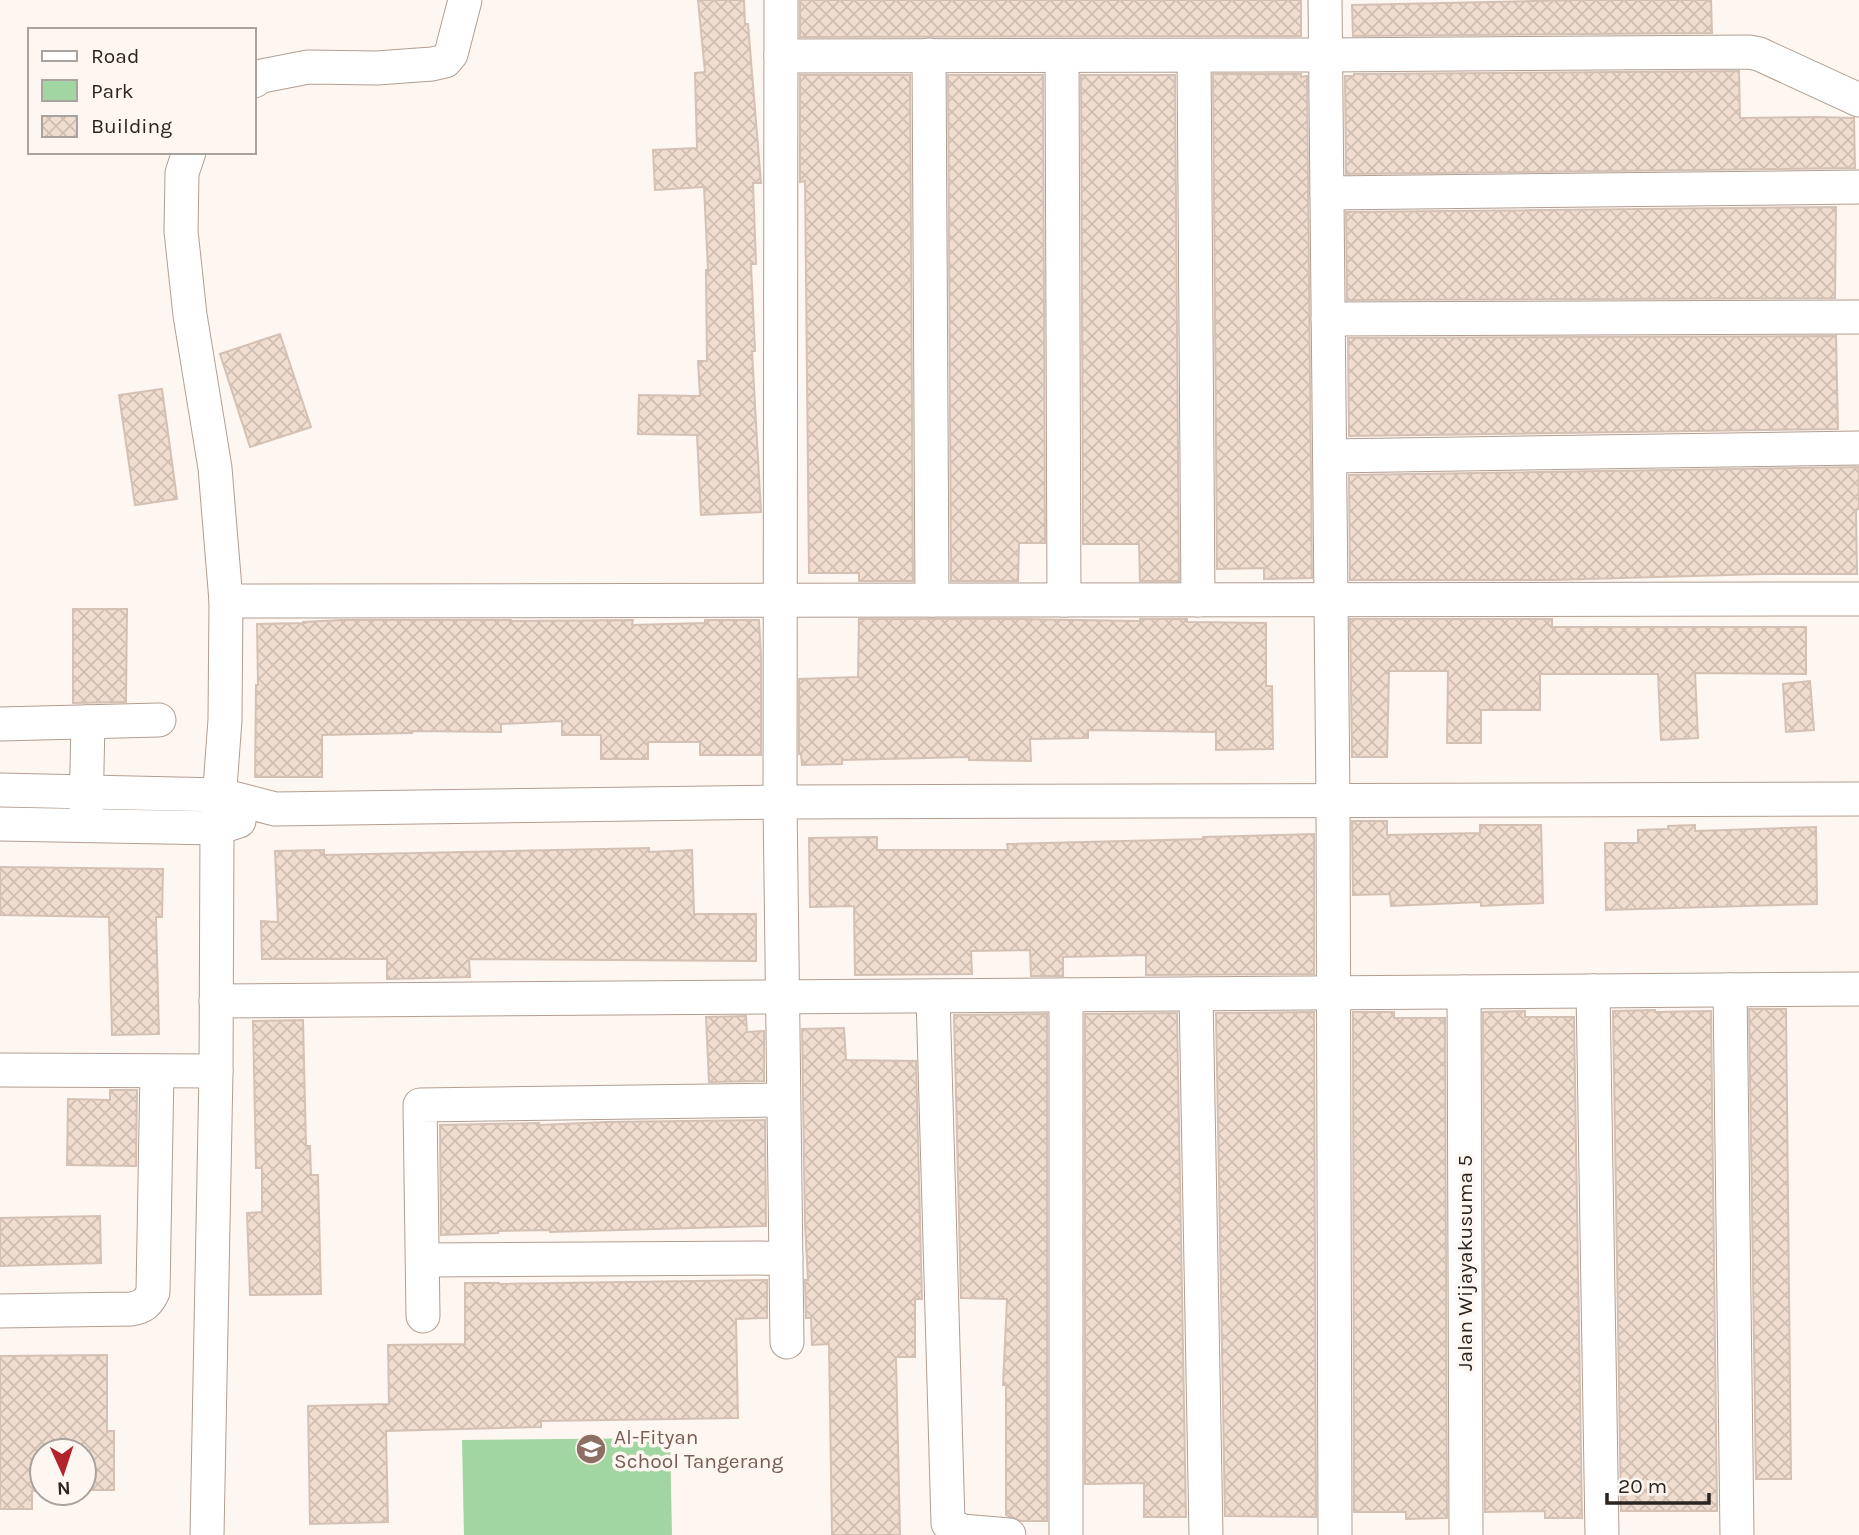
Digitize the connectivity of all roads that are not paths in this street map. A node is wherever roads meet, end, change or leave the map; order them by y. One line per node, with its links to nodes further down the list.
1 (465, 0): 9 (street)
2 (781, 0): 6 (street)
3 (1325, 0): 5 (street)
4 (929, 55): 6 (street); 7 (street); 20 (street)
5 (1326, 55): 8 (street); 10 (street); 13 (street)
6 (781, 56): 19 (street)
7 (1062, 56): 8 (street); 21 (street)
8 (1194, 56): 22 (street)
9 (256, 79)
10 (1859, 100)
11 (188, 154): 23 (street)
12 (1859, 187): 13 (street)
13 (1327, 193): 15 (street)
14 (1859, 317): 15 (street)
15 (1328, 319): 17 (street)
16 (1859, 448): 17 (street)
17 (1330, 456): 24 (street)
18 (1859, 598): 24 (street)
19 (781, 600): 20 (street); 23 (street); 33 (street)
20 (932, 600): 21 (street)
21 (1064, 600): 22 (street)
22 (1198, 600): 24 (street)
23 (226, 601): 30 (street)
24 (1331, 601): 32 (street)
25 (159, 720): 26 (street)
26 (88, 722): 27 (street); 29 (street)
27 (0, 724)
28 (0, 790): 29 (street)
29 (86, 792): 30 (street); 36 (street)
30 (221, 795): 34 (street); 37 (street)
31 (1859, 799): 32 (street)
32 (1334, 801): 33 (street); 42 (street)
33 (780, 802): 34 (street); 45 (street)
34 (275, 809): 37 (street)
35 (0, 824): 36 (street)
36 (86, 825): 37 (street)
37 (217, 828): 47 (street)
38 (1859, 989): 39 (street)
39 (1730, 990): 40 (street); 64 (street)
40 (1593, 991): 41 (street); 63 (street)
41 (1464, 992): 42 (street); 62 (street, Jalan Wijayakusuma 5)
42 (1334, 993): 43 (street); 61 (street)
43 (1196, 994): 44 (street); 60 (street)
44 (1066, 995): 46 (street); 59 (street)
45 (782, 996): 46 (street); 47 (street); 51 (street)
46 (933, 996): 58 (street)
47 (216, 1001): 50 (street)
48 (0, 1070): 49 (street)
49 (157, 1071): 50 (street); 54 (street)
50 (216, 1071): 57 (street)
51 (783, 1100): 52 (street); 53 (street)
52 (786, 1258): 53 (street); 56 (street)
53 (424, 1260): 55 (street)
54 (0, 1311)
55 (423, 1316)
56 (787, 1342)
57 (207, 1535)
58 (1009, 1535)
59 (1066, 1535)
60 (1206, 1535)
61 (1335, 1535)
62 (1465, 1535)
63 (1602, 1535)
64 (1737, 1535)

